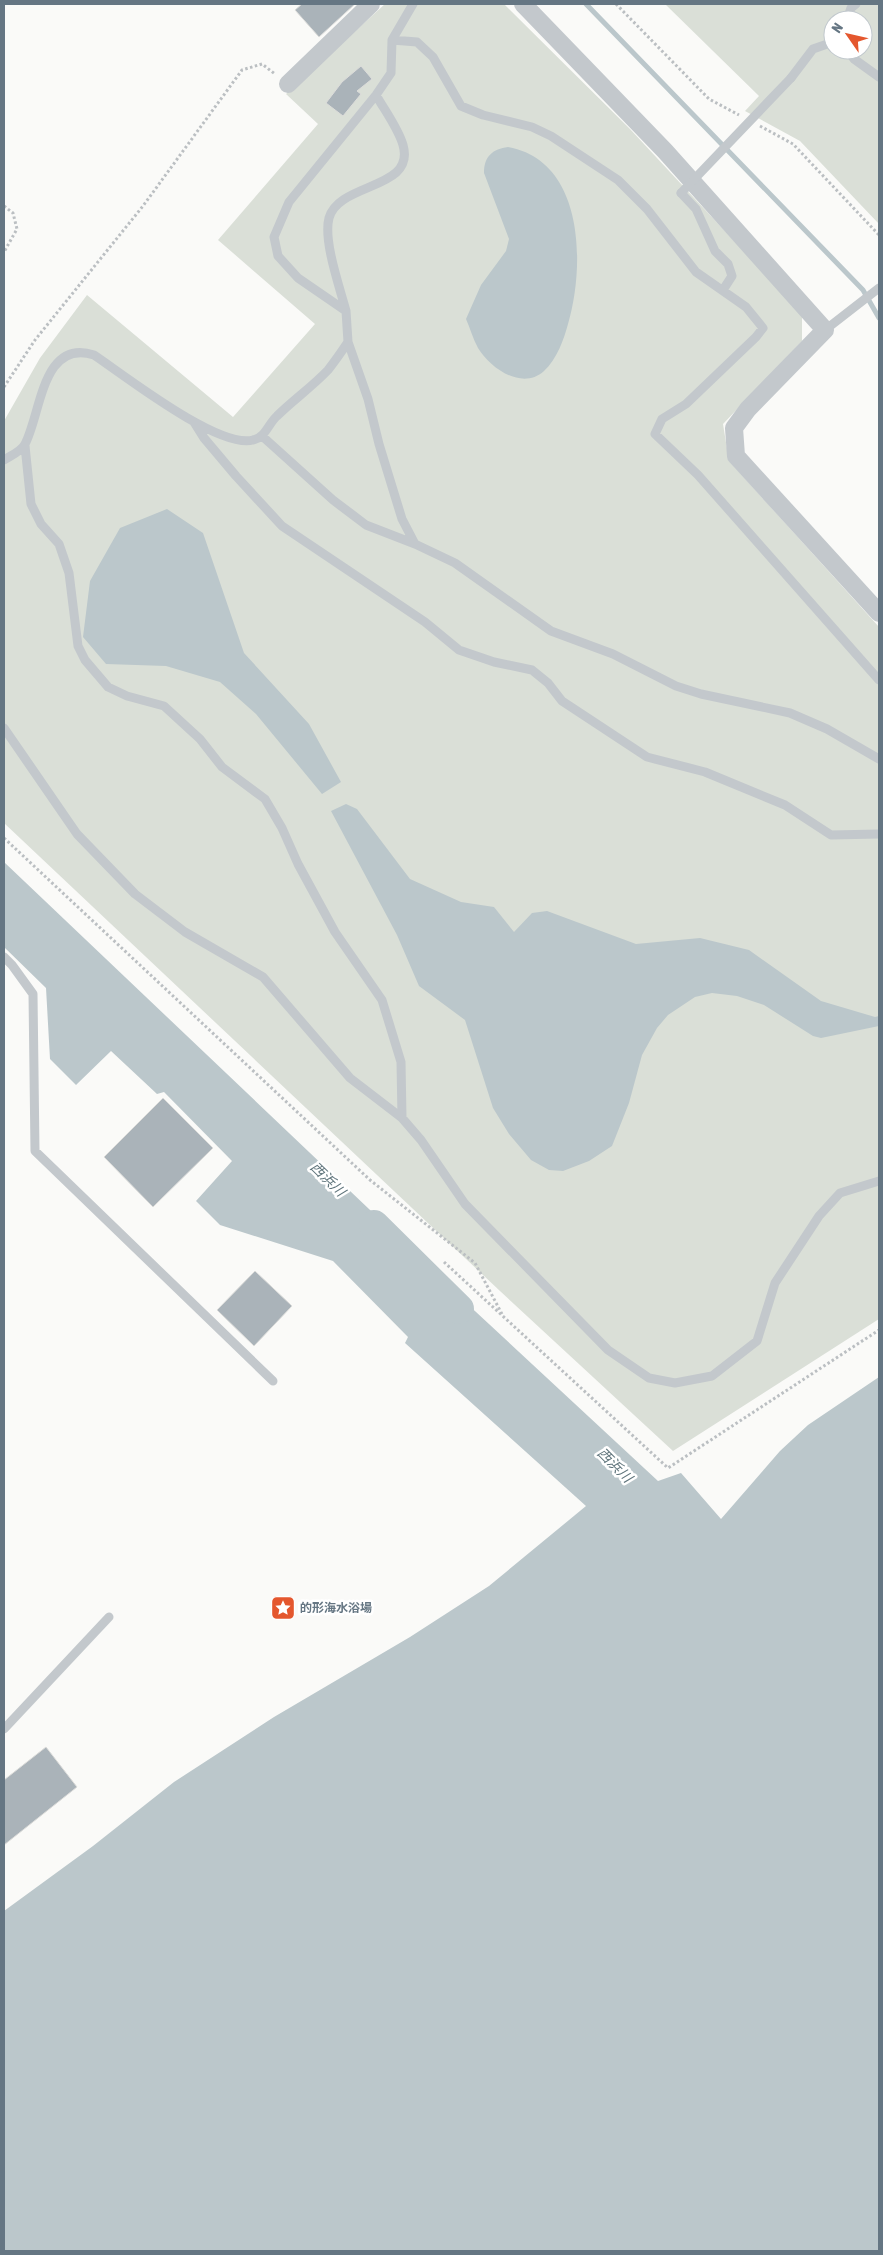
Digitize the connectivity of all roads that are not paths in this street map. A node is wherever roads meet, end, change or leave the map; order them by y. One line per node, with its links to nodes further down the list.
1 (371, 4): 8 (street)
2 (414, 4): 4 (lane)
3 (523, 4): 13 (street)
4 (392, 40): 9 (lane); 11 (lane)
5 (823, 46): 11 (lane, bridge)
6 (857, 60): 7 (lane)
7 (879, 77)
8 (288, 84)
9 (376, 95): 12 (lane); 12 (lane)
10 (879, 288): 13 (lane)
11 (723, 290): 21 (lane)
12 (346, 311): 14 (lane)
13 (825, 330): 20 (street)
14 (348, 342): 16 (lane); 19 (lane)
15 (194, 422): 16 (lane); 17 (lane); 24 (lane)
16 (262, 436): 19 (lane)
17 (25, 446): 18 (lane); 26 (lane)
18 (4, 460)
19 (415, 544): 23 (lane)
20 (879, 613)
21 (879, 680)
22 (4, 728): 26 (lane)
23 (879, 759)
24 (879, 834)
25 (4, 957): 28 (lane)
26 (402, 1118): 27 (lane)
27 (879, 1181)
28 (274, 1381)
29 (109, 1617): 30 (lane)
30 (4, 1730)

